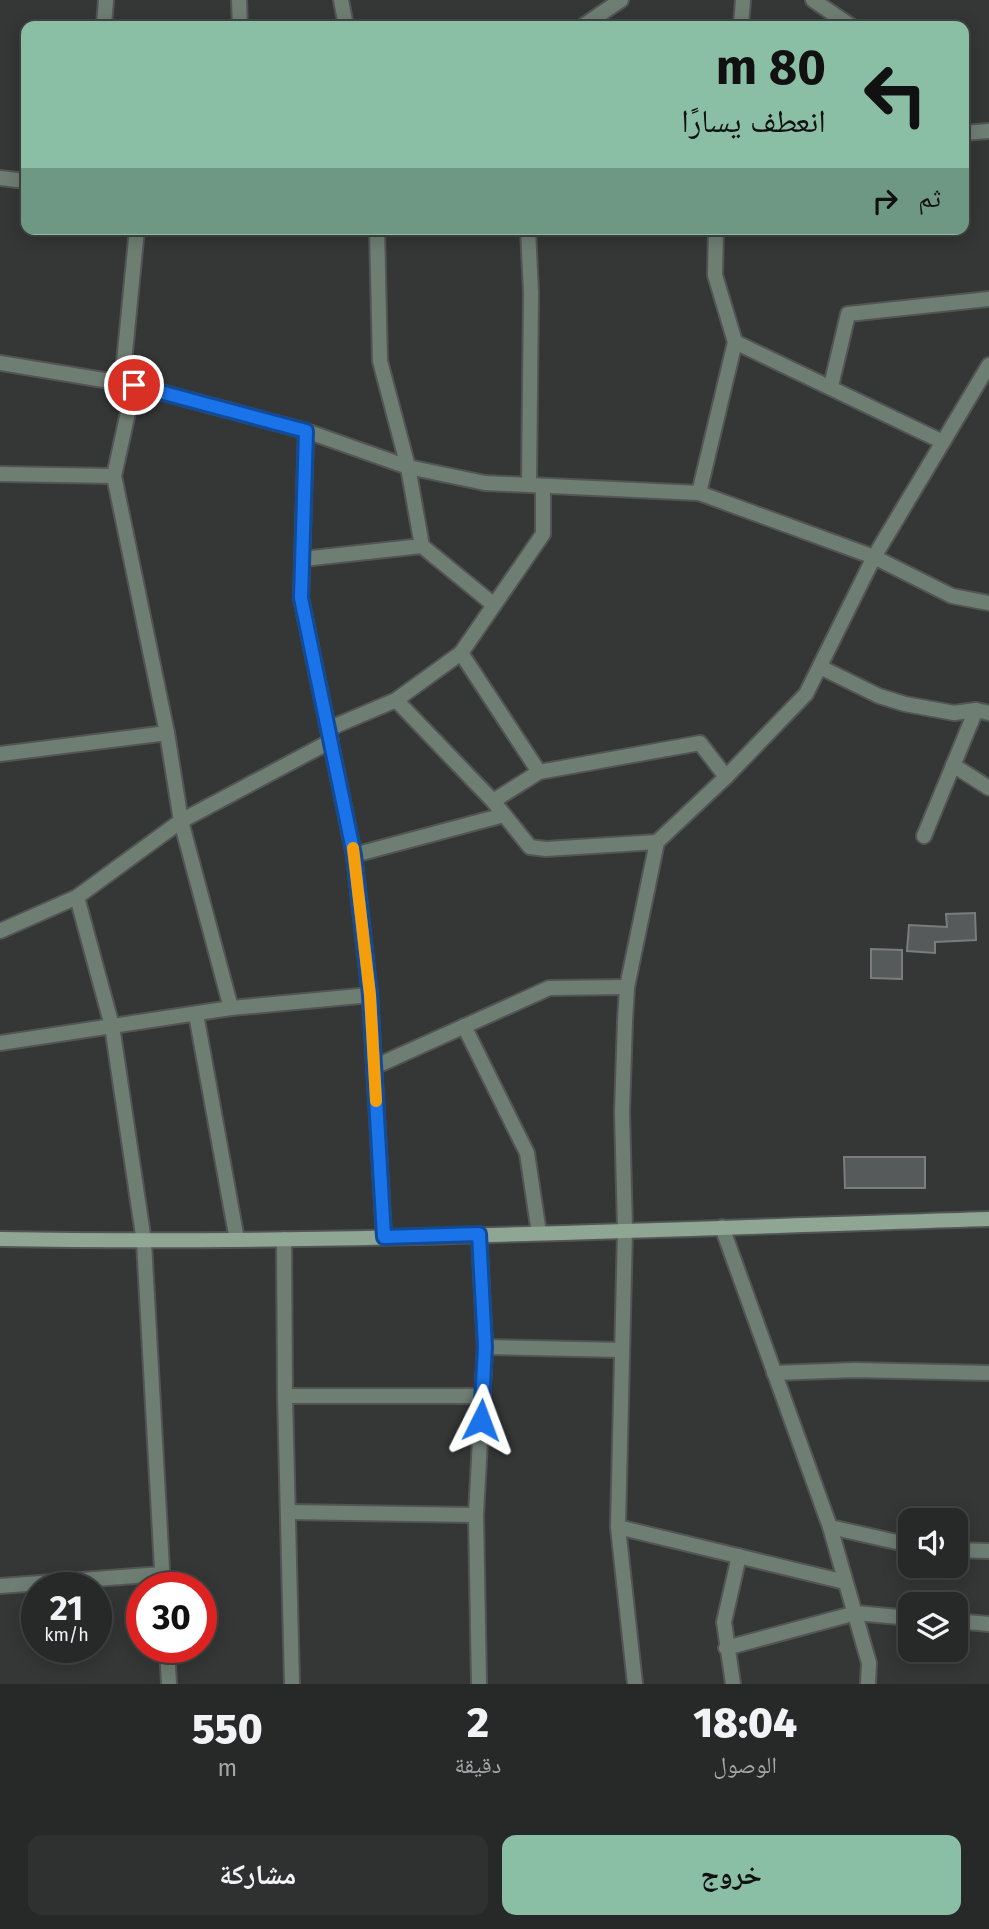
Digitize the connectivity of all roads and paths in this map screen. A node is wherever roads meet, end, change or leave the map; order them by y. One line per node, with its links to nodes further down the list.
1 (106, 0): 7 (street)
2 (239, 0): 8 (street)
3 (341, 0): 9 (street)
4 (621, 0): 10 (street)
5 (743, 0): 11 (street)
6 (813, 0): 12 (street)
7 (104, 21)
8 (240, 21)
9 (345, 21)
10 (590, 21)
11 (741, 21)
12 (844, 21)
13 (989, 131): 14 (street)
14 (969, 133)
15 (0, 178): 16 (street)
16 (21, 180)
17 (137, 235): 25 (street)
18 (377, 235): 29 (street)
19 (527, 235): 32 (street)
20 (716, 235): 22 (street)
21 (989, 299): 26 (street)
22 (735, 342): 26 (street); 33 (street)
23 (0, 363): 25 (street)
24 (989, 365): 28 (street)
25 (128, 384): 27 (street); 31 (street)
26 (831, 387): 28 (street)
27 (306, 431): 29 (street); 36 (street)
28 (943, 442): 35 (street)
29 (408, 467): 32 (street); 34 (street)
30 (0, 474): 31 (street)
31 (114, 476): 43 (street)
32 (536, 486): 33 (street); 38 (street)
33 (699, 494): 35 (street)
34 (422, 546): 36 (street); 38 (street)
35 (874, 557): 37 (street); 40 (street)
36 (303, 559): 44 (street)
37 (989, 603)
38 (494, 605): 39 (street)
39 (461, 653): 41 (street); 47 (street)
40 (820, 667): 42 (street); 48 (street)
41 (396, 700): 44 (street); 50 (street)
42 (982, 711): 46 (street)
43 (167, 733): 45 (street); 52 (street)
44 (330, 735): 52 (street); 55 (street)
45 (0, 754)
46 (953, 765): 49 (street); 53 (street)
47 (539, 772): 48 (street); 50 (street)
48 (726, 777): 54 (street)
49 (989, 788)
50 (493, 801): 51 (street)
51 (504, 815): 54 (street); 55 (street)
52 (181, 821): 56 (street); 60 (street)
53 (924, 836)
54 (657, 842): 58 (street)
55 (354, 855): 59 (street)
56 (77, 897): 57 (street); 62 (street)
57 (0, 931)
58 (627, 987): 63 (street); 68 (street)
59 (370, 995): 60 (street); 65 (street)
60 (231, 1008): 61 (street)
61 (196, 1014): 62 (street); 74 (street)
62 (112, 1026): 64 (street); 75 (street)
63 (464, 1026): 65 (street); 69 (street)
64 (0, 1043)
65 (374, 1067): 71 (street)
66 (989, 1219): 67 (main road)
67 (722, 1227): 68 (main road); 78 (street)
68 (625, 1230): 69 (main road); 77 (street)
69 (540, 1233): 70 (main road)
70 (479, 1234): 71 (main road); 76 (street)
71 (384, 1237): 73 (main road)
72 (0, 1239): 75 (main road)
73 (284, 1239): 74 (main road); 80 (street)
74 (236, 1240): 75 (main road)
75 (144, 1242): 90 (street)
76 (485, 1347): 77 (street); 81 (street)
77 (622, 1350): 84 (street)
78 (774, 1373): 79 (street); 85 (street)
79 (989, 1373)
80 (285, 1396): 81 (street); 82 (street)
81 (483, 1396): 83 (street)
82 (288, 1512): 83 (street); 101 (street)
83 (476, 1515): 102 (street)
84 (618, 1527): 89 (street); 103 (street)
85 (830, 1527): 86 (street); 92 (street)
86 (898, 1542)
87 (968, 1550): 88 (street)
88 (989, 1551)
89 (739, 1556): 92 (street); 98 (street)
90 (162, 1572)
91 (126, 1582): 93 (street)
92 (845, 1582): 94 (street)
93 (0, 1586)
94 (856, 1613): 95 (street); 98 (street); 105 (street)
95 (898, 1617)
96 (968, 1622): 97 (street)
97 (989, 1624)
98 (726, 1648): 104 (street)
99 (168, 1663): 100 (street)
100 (169, 1684)
101 (292, 1684)
102 (478, 1684)
103 (635, 1684)
104 (733, 1684)
105 (868, 1684)

